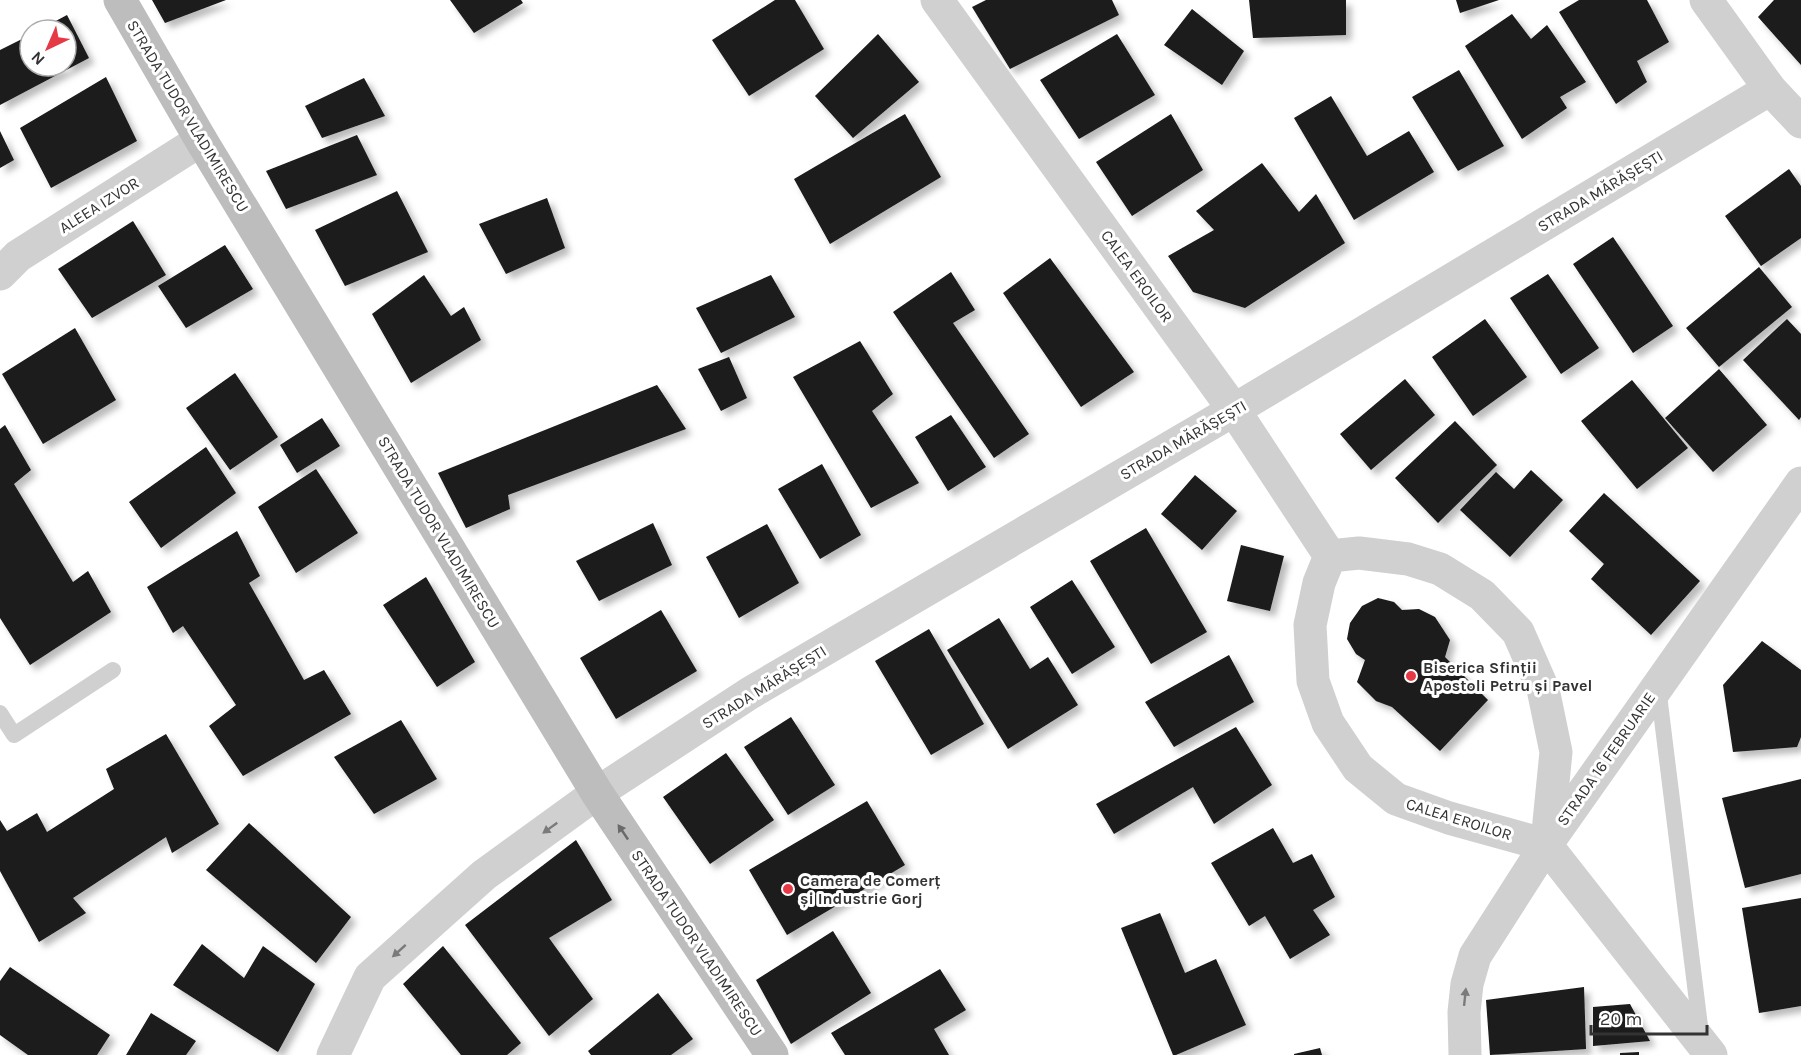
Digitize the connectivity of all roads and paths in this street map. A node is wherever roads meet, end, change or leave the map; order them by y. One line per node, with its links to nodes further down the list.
1 (120, 0): 6 (main road, STRADA TUDOR VLADIMIRESCU)
2 (938, 0): 8 (street, CALEA EROILOR)
3 (1706, 0): 4 (street)
4 (1770, 89): 5 (street); 8 (street, STRADA MĂRĂȘEȘTI)
5 (1801, 122)
6 (201, 140): 7 (street, ALEEA IZVOR); 14 (main road, STRADA TUDOR VLADIMIRESCU)
7 (0, 274)
8 (1234, 410): 10 (street, CALEA EROILOR); 14 (street, STRADA MĂRĂȘEȘTI)
9 (1801, 483): 12 (street, STRADA 16 FEBRUARIE)
10 (1330, 556): 15 (street); 15 (street, CALEA EROILOR)
11 (113, 670): 13 (lane)
12 (1658, 684): 15 (street, STRADA 16 FEBRUARIE); 16 (lane)
13 (0, 713)
14 (597, 794): 17 (street, STRADA MĂRĂȘEȘTI, one-way to 17); 18 (main road, STRADA TUDOR VLADIMIRESCU, one-way to 14)
15 (1546, 845): 16 (street); 19 (street, STRADA 16 FEBRUARIE, one-way to 15)
16 (1707, 1049)
17 (333, 1055)
18 (772, 1055)
19 (1465, 1055)

